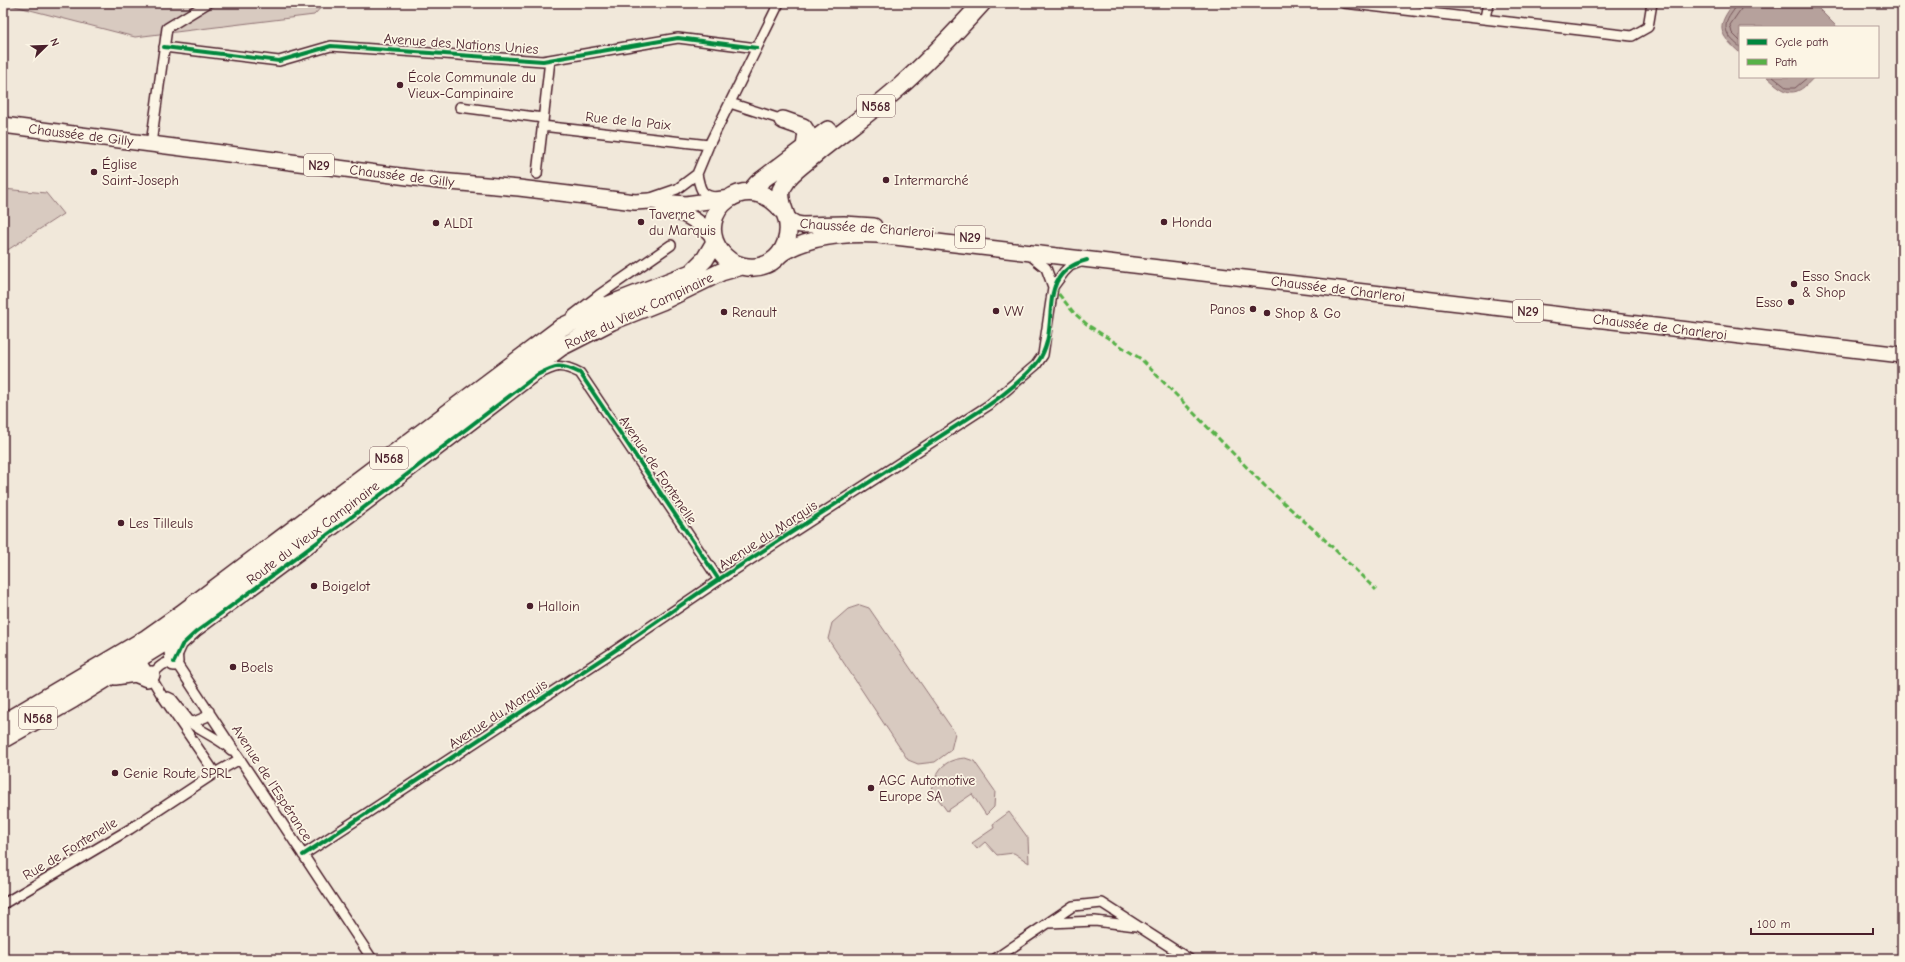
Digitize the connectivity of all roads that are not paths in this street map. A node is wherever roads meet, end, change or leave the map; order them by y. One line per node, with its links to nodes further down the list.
1 (208, 3): 9 (street)
2 (779, 3): 10 (street)
3 (968, 3): 19 (highway, N568)
4 (982, 3): 25 (highway, N568)
5 (1344, 3): 8 (street)
6 (1488, 3): 8 (street)
7 (1652, 3): 8 (street)
8 (1485, 18)
9 (164, 47): 11 (street, Avenue des Nations Unies); 17 (street)
10 (757, 48): 11 (street, Avenue des Nations Unies); 12 (street)
11 (550, 60): 15 (street)
12 (730, 103): 14 (street); 18 (street)
13 (460, 107): 15 (street, Rue de la Paix)
14 (783, 120): 19 (highway)
15 (543, 122): 18 (street, Rue de la Paix); 20 (street)
16 (3, 125): 17 (main road, Chaussée de Gilly / N29)
17 (150, 144): 24 (main road, Chaussée de Gilly / N29)
18 (710, 145): 21 (street)
19 (805, 148): 22 (highway, N568)
20 (537, 174)
21 (697, 174): 23 (street); 24 (street)
22 (750, 192): 23 (highway); 25 (highway)
23 (730, 198): 24 (main road, Chaussée de Gilly / N29); 26 (highway)
24 (642, 202): 26 (main road, Chaussée de Gilly / N29)
25 (785, 214): 29 (highway); 31 (main road, Chaussée de Charleroi / N29)
26 (714, 239): 32 (highway); 34 (highway, Route du Vieux Campinaire / N568)
27 (671, 245): 34 (street, Route du Vieux Campinaire)
28 (1022, 252): 29 (main road, Chaussée de Charleroi / N29); 30 (main road, Chaussée de Charleroi / N29); 33 (street, Avenue du Marquis)
29 (778, 256): 32 (highway)
30 (1087, 260): 31 (main road, Chaussée de Charleroi / N29); 33 (street)
31 (1154, 263): 35 (main road, Chaussée de Charleroi / N29)
32 (742, 266): 39 (highway, Route du Vieux Campinaire / N568)
33 (1053, 287): 38 (street, Avenue du Marquis)
34 (601, 301): 40 (highway, Route du Vieux Campinaire / N568)
35 (1683, 325): 36 (main road, Chaussée de Charleroi / N29); 37 (main road, Chaussée de Charleroi / N29)
36 (1902, 346)
37 (1902, 355)
38 (719, 580): 41 (street, Avenue de Fontenelle); 53 (street, Avenue du Marquis)
39 (172, 638): 40 (highway, Route du Vieux Campinaire / N568); 41 (highway)
40 (136, 652): 42 (street); 43 (highway, Route du Vieux Campinaire / N568); 44 (highway, Route du Vieux Campinaire / N568)
41 (174, 662): 42 (street); 46 (street, Avenue de l'Espérance)
42 (151, 675): 43 (highway); 45 (street)
43 (111, 676): 44 (highway, Route du Vieux Campinaire / N568)
44 (69, 693): 47 (highway, N568); 50 (highway, N568)
45 (161, 694): 49 (street); 52 (street)
46 (209, 711): 49 (street); 51 (street, Avenue de l'Espérance)
47 (11, 713): 48 (highway, N568)
48 (3, 722)
49 (191, 722): 51 (street)
50 (3, 739)
51 (240, 759): 52 (street); 53 (street, Avenue de l'Espérance)
52 (215, 774): 54 (street, Rue de Fontenelle)
53 (303, 855): 57 (street, Avenue de l'Espérance)
54 (3, 904)
55 (1048, 923): 56 (street); 56 (street); 58 (street)
56 (1138, 926): 59 (street)
57 (372, 959)
58 (995, 959)
59 (1189, 959)

